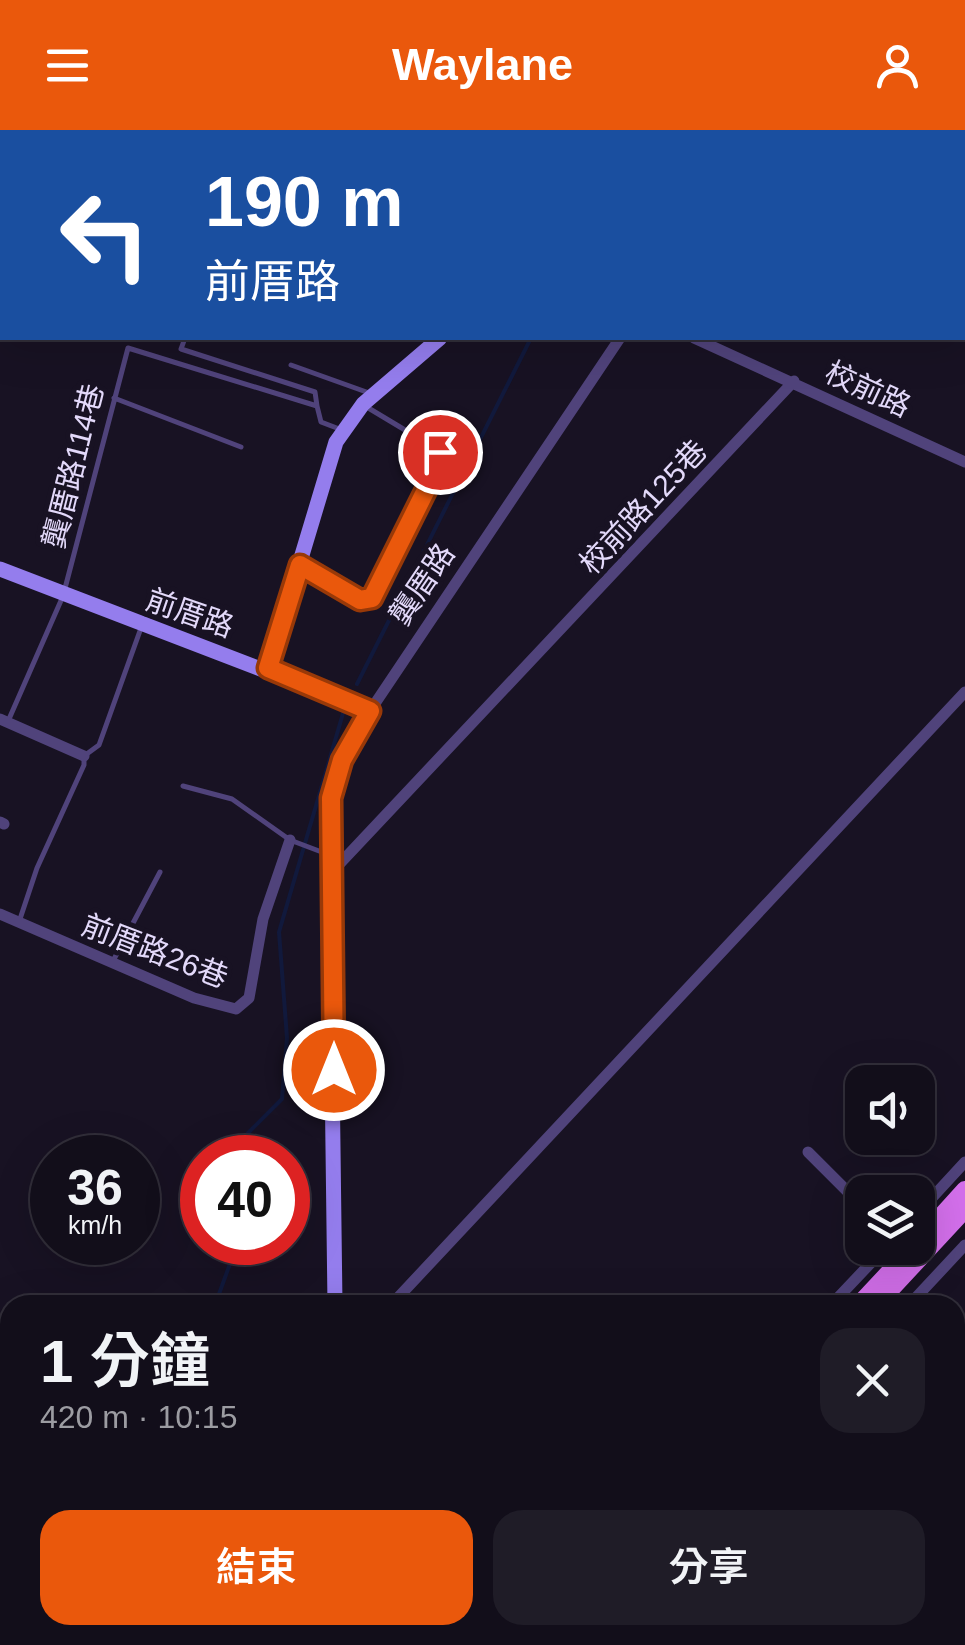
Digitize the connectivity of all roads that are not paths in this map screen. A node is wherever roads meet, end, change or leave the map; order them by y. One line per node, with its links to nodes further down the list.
1 (183, 340): 9 (lane)
2 (438, 340): 8 (street)
3 (619, 340): 19 (street, 龔厝路)
4 (699, 340): 6 (street, 校前路)
5 (291, 365): 8 (lane)
6 (794, 381): 12 (street, 校前路); 26 (street, 校前路125巷)
7 (113, 398): 9 (lane, 龔厝路114巷); 11 (lane); 15 (lane, 龔厝路114巷)
8 (368, 399): 10 (street); 13 (lane)
9 (317, 406): 10 (lane)
10 (342, 430): 13 (street)
11 (242, 448)
12 (965, 462)
13 (300, 565): 17 (street)
14 (0, 569): 15 (street, 前厝路)
15 (63, 596): 16 (street, 前厝路); 20 (lane, 龔厝路114巷)
16 (142, 626): 17 (street, 前厝路); 21 (lane)
17 (268, 668): 19 (street, 前厝路)
18 (965, 692): 42 (street)
19 (370, 711): 24 (street)
20 (4, 720): 21 (street)
21 (84, 756): 28 (lane)
22 (182, 786): 23 (lane)
23 (294, 841): 24 (lane); 29 (street, 前厝路26巷)
24 (330, 855): 26 (street)
25 (160, 872): 29 (lane)
26 (332, 873): 41 (street)
27 (0, 914): 28 (street, 前厝路26巷)
28 (19, 922): 29 (street, 前厝路26巷)
29 (111, 964)
30 (808, 1152): 32 (street)
31 (965, 1162): 34 (street)
32 (845, 1189)
33 (965, 1190): 36 (main road)
34 (935, 1195)
35 (965, 1209): 46 (main road)
36 (935, 1223)
37 (965, 1245): 47 (street)
38 (868, 1265): 40 (street)
39 (898, 1265): 45 (main road)
40 (850, 1284): 43 (street); 44 (street)
41 (335, 1295)
42 (400, 1295)
43 (840, 1295)
44 (860, 1295)
45 (874, 1295)
46 (876, 1295)
47 (918, 1295)

